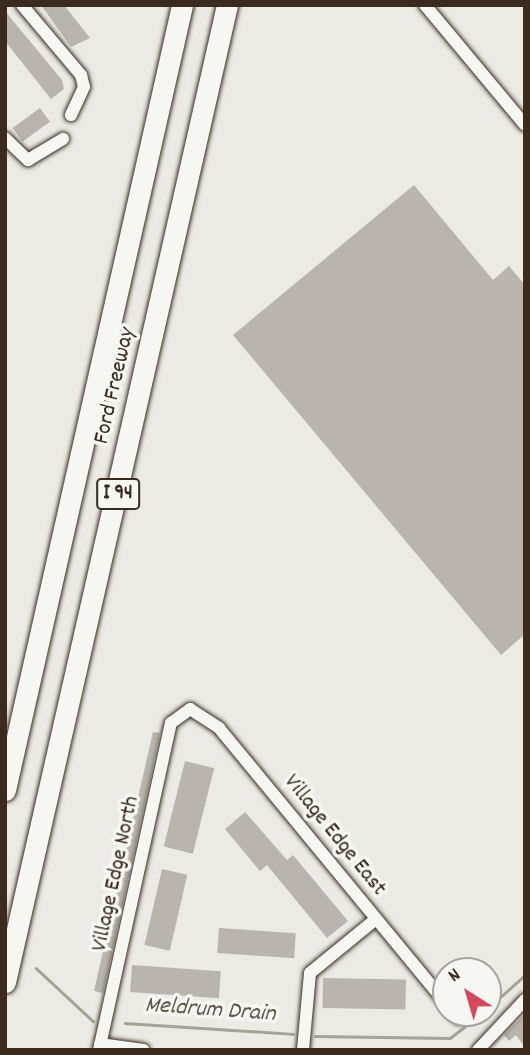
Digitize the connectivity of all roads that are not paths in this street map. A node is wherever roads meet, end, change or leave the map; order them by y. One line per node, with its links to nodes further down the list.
1 (22, 5): 5 (street)
2 (182, 5): 10 (highway, Ford Freeway / I 94)
3 (227, 5): 12 (highway, Ford Freeway / I 94)
4 (425, 5): 6 (street)
5 (71, 115)
6 (525, 125)
7 (5, 138): 8 (street)
8 (64, 139)
9 (182, 711): 11 (street, Village Edge East); 15 (street, Village Edge North)
10 (5, 790)
11 (376, 919): 13 (street, Village Edge East); 18 (street)
12 (5, 982)
13 (432, 986)
14 (525, 1000): 16 (street)
15 (100, 1047): 17 (street)
16 (483, 1049)
17 (144, 1050)
18 (303, 1050)

